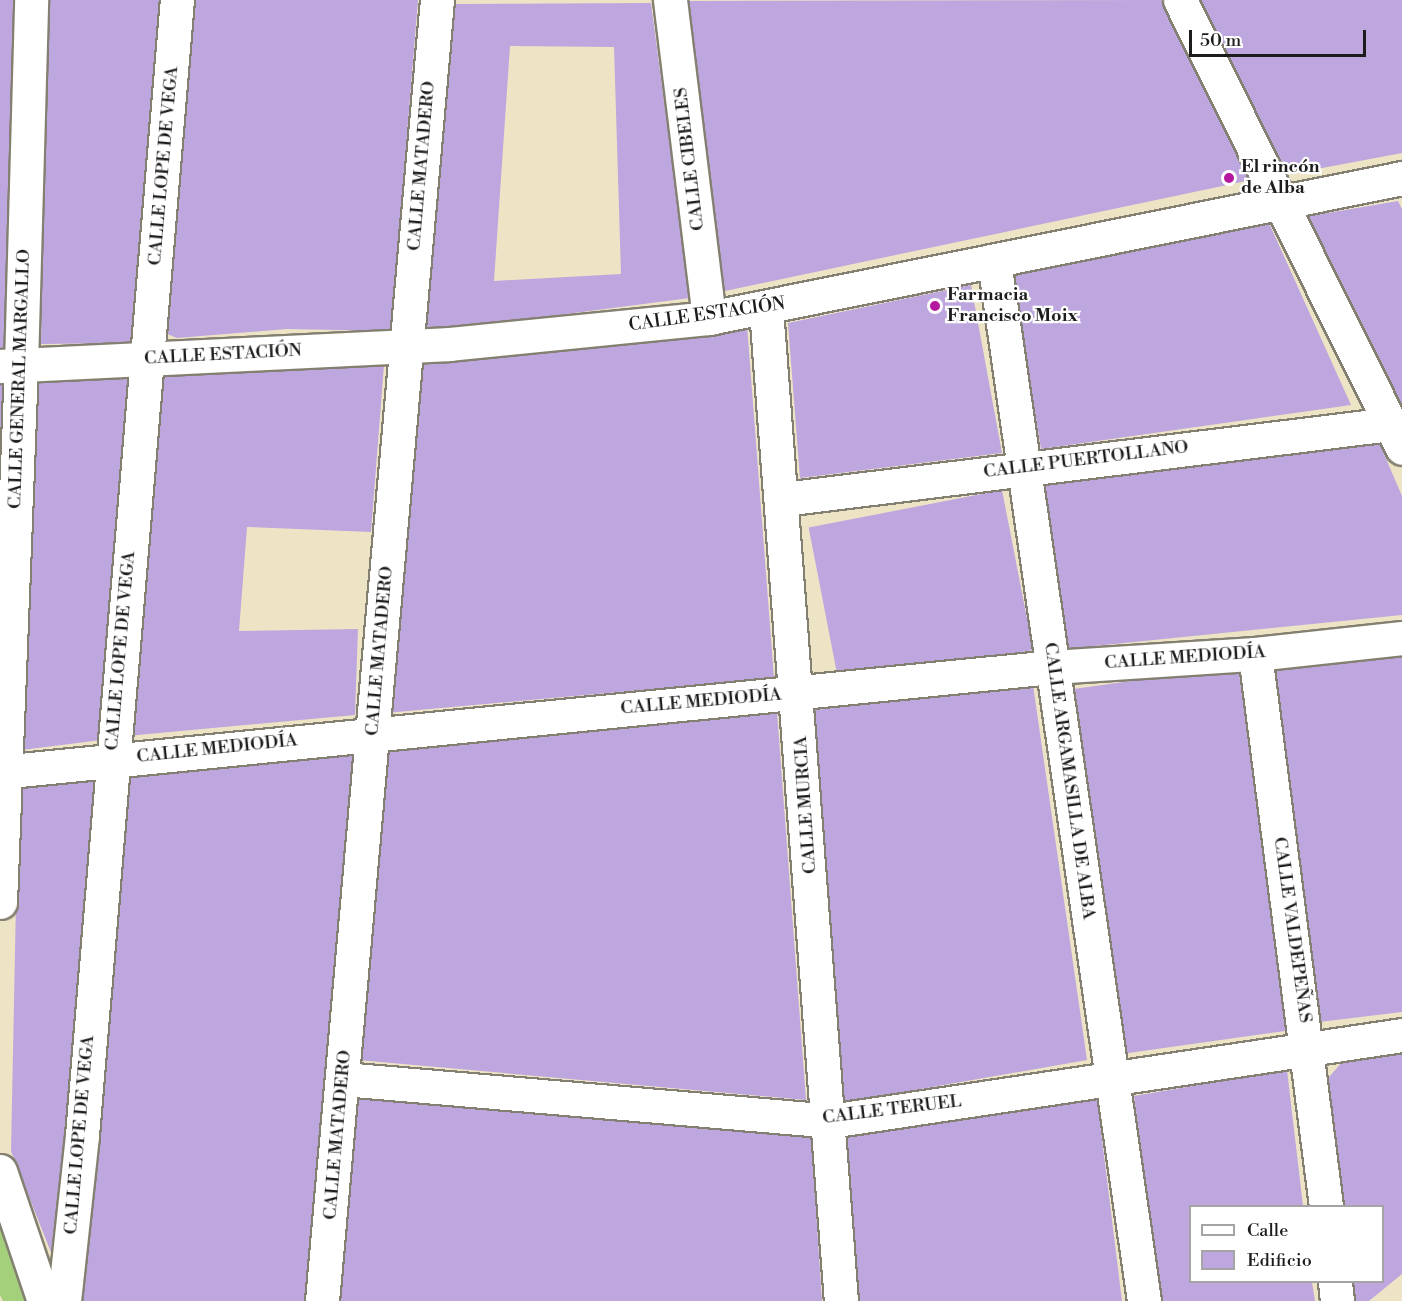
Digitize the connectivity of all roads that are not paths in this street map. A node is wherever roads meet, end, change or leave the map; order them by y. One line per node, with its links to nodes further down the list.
1 (31, 0): 13 (street, CALLE GENERAL MARGALLO)
2 (177, 0): 12 (street, CALLE LOPE DE VEGA)
3 (437, 0): 11 (street, CALLE MATADERO)
4 (670, 0): 10 (street, CALLE CIBELES)
5 (1180, 0): 7 (street)
6 (1402, 178): 7 (street, CALLE ESTACIÓN)
7 (1281, 204): 8 (street, CALLE ESTACIÓN); 14 (street)
8 (994, 261): 9 (street, CALLE ESTACIÓN); 15 (street, CALLE ARGAMASILLA DE ALBA)
9 (766, 309): 10 (street, CALLE ESTACIÓN); 16 (street, CALLE MURCIA)
10 (709, 318): 11 (street, CALLE ESTACIÓN)
11 (405, 346): 12 (street, CALLE ESTACIÓN); 21 (street, CALLE MATADERO)
12 (148, 359): 13 (street, CALLE ESTACIÓN); 22 (street, CALLE LOPE DE VEGA)
13 (11, 366): 23 (street, CALLE GENERAL MARGALLO)
14 (1396, 436): 15 (street, CALLE PUERTOLLANO)
15 (1023, 467): 16 (street, CALLE PUERTOLLANO); 19 (street, CALLE ARGAMASILLA DE ALBA)
16 (783, 499): 20 (street, CALLE MURCIA)
17 (1402, 639): 18 (street, CALLE MEDIODÍA)
18 (1255, 654): 19 (street, CALLE MEDIODÍA); 26 (street, CALLE VALDEPEÑAS)
19 (1052, 667): 20 (street, CALLE MEDIODÍA); 28 (street, CALLE ARGAMASILLA DE ALBA)
20 (798, 694): 21 (street, CALLE MEDIODÍA); 29 (street, CALLE MURCIA)
21 (373, 732): 22 (street, CALLE MEDIODÍA); 27 (street, CALLE MATADERO)
22 (111, 760): 23 (street, CALLE MEDIODÍA); 34 (street, CALLE LOPE DE VEGA)
23 (4, 771): 24 (street, CALLE GENERAL MARGALLO)
24 (0, 902)
25 (1402, 1035): 26 (street, CALLE TERUEL)
26 (1308, 1049): 28 (street, CALLE TERUEL); 31 (street, CALLE VALDEPEÑAS)
27 (343, 1079): 29 (street, CALLE TERUEL); 35 (street, CALLE MATADERO)
28 (1112, 1079): 29 (street, CALLE TERUEL); 37 (street, CALLE ARGAMASILLA DE ALBA)
29 (830, 1121): 36 (street, CALLE MURCIA)
30 (0, 1171): 33 (street)
31 (1326, 1205)
32 (1335, 1283): 38 (street)
33 (44, 1301)
34 (64, 1301)
35 (322, 1301)
36 (841, 1301)
37 (1144, 1301)
38 (1337, 1301)

